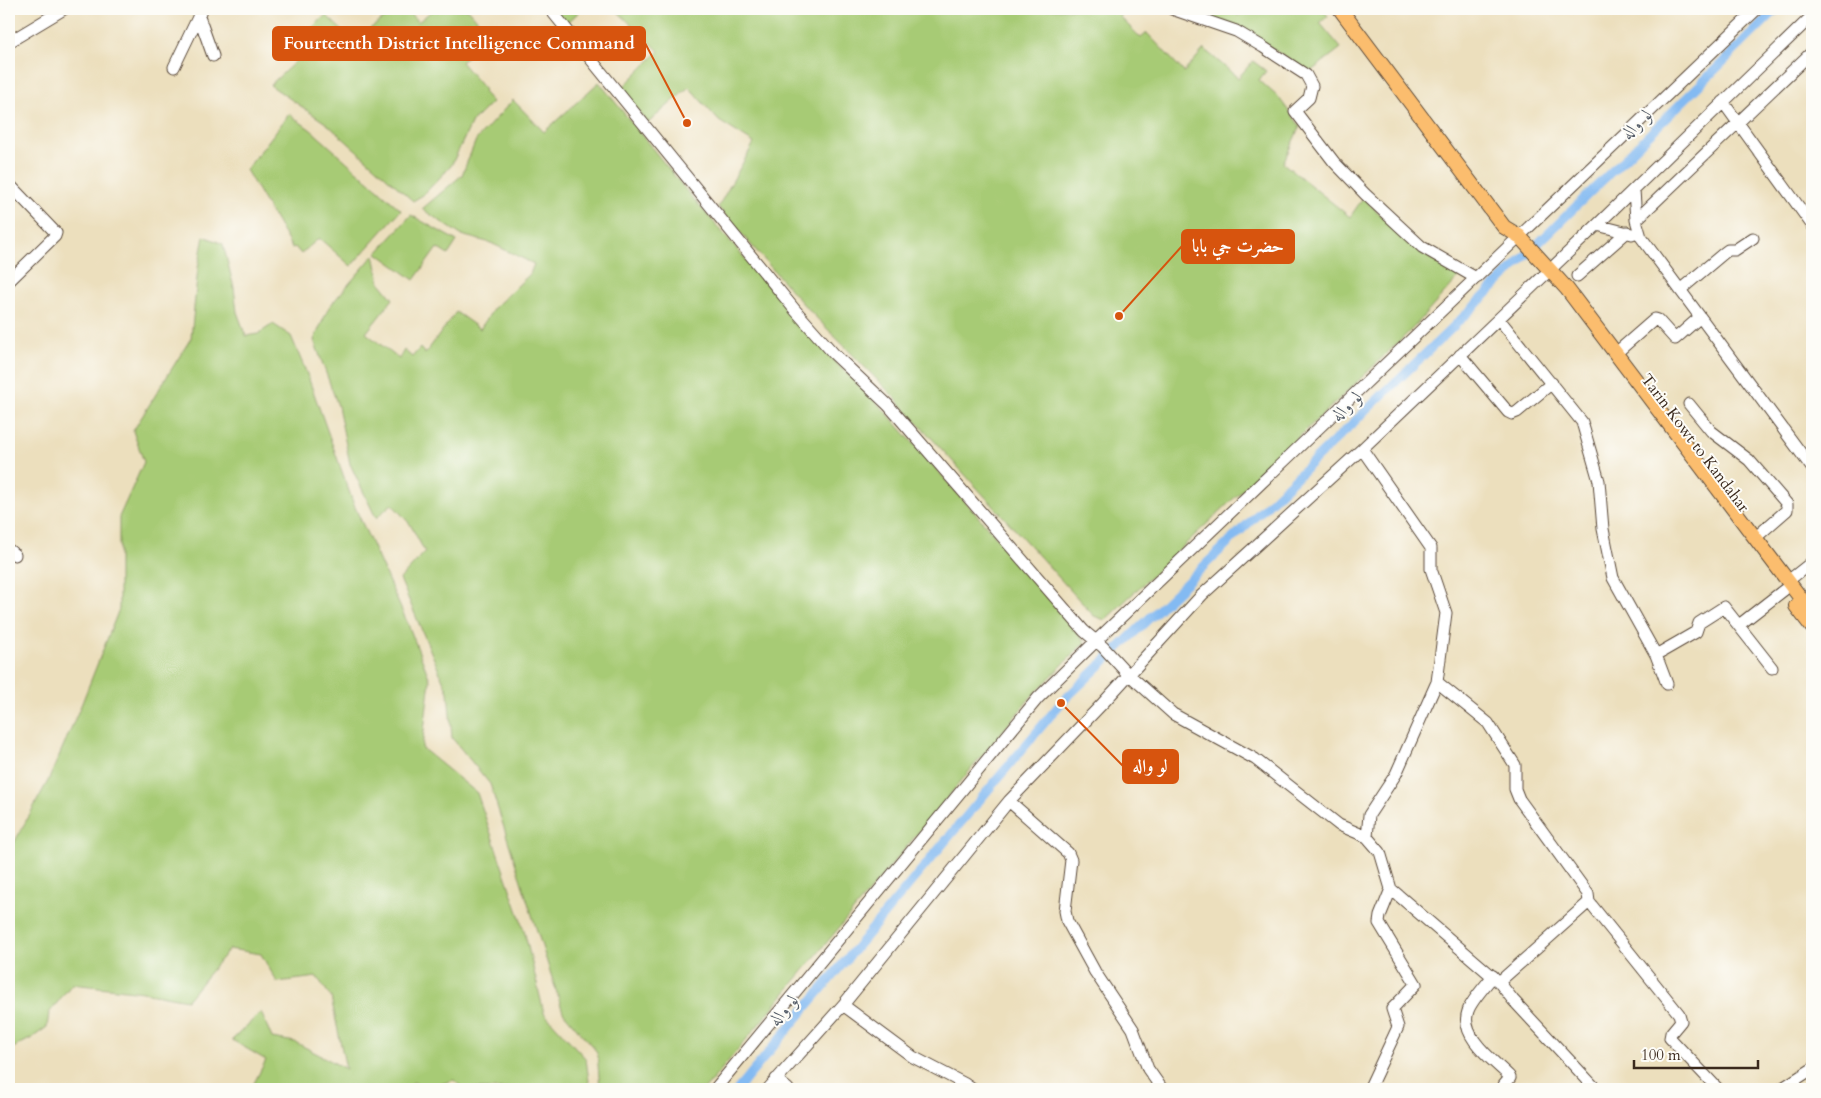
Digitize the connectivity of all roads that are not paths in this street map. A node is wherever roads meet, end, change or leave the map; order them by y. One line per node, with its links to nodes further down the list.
1 (64, 9): 9 (street)
2 (550, 9): 44 (street)
3 (1172, 9): 27 (street)
4 (1340, 9): 13 (main road)
5 (1350, 9): 13 (main road)
6 (1757, 9): 24 (street)
7 (200, 12): 11 (street); 12 (street)
8 (1812, 16): 14 (street)
9 (9, 42)
10 (1812, 52): 15 (street)
11 (213, 56)
12 (174, 66)
13 (1389, 67): 24 (main road)
14 (1723, 102): 15 (street); 17 (street)
15 (1738, 123): 18 (street); 20 (street)
16 (9, 184): 28 (street)
17 (1634, 190): 18 (street); 19 (street)
18 (1636, 220): 22 (street)
19 (1597, 225): 21 (street); 25 (street)
20 (1812, 225)
21 (1627, 232): 22 (street); 26 (street)
22 (1641, 237): 29 (street)
23 (1753, 238): 29 (street)
24 (1523, 240): 25 (main road); 27 (street)
25 (1550, 269): 31 (street); 32 (main road, Tarin Kowt to Kandahar); 40 (main road, Tarin Kowt to Kandahar)
26 (1577, 276)
27 (1476, 278): 44 (street)
28 (9, 281)
29 (1680, 290): 30 (street)
30 (1700, 317): 32 (street); 37 (street)
31 (1499, 319): 33 (street); 34 (street)
32 (1616, 353): 38 (main road, Tarin Kowt to Kandahar)
33 (1460, 355): 34 (street); 36 (street)
34 (1552, 383): 45 (street)
35 (1689, 404): 38 (street)
36 (1362, 448): 47 (street); 48 (street)
37 (1812, 468)
38 (1755, 538): 40 (main road, Tarin Kowt to Kandahar)
39 (1812, 562): 40 (street)
40 (1786, 586): 41 (main road, Tarin Kowt to Kandahar); 42 (street); 43 (main road, Tarin Kowt to Kandahar)
41 (1812, 613)
42 (1739, 625): 45 (street); 46 (street)
43 (1812, 627)
44 (1099, 644): 47 (street); 58 (street)
45 (1656, 655): 49 (street)
46 (1772, 668)
47 (1127, 673): 50 (street); 51 (street)
48 (1437, 682): 51 (street); 53 (street)
49 (1667, 684)
50 (1010, 801): 55 (street); 62 (street)
51 (1367, 837): 52 (street)
52 (1391, 889): 54 (street); 63 (street)
53 (1589, 902): 54 (street); 66 (street)
54 (1496, 979): 64 (street); 65 (street)
55 (843, 1005): 57 (street); 61 (street)
56 (1812, 1069): 67 (street)
57 (776, 1079): 59 (street); 60 (street)
58 (715, 1089)
59 (768, 1089)
60 (788, 1089)
61 (972, 1089)
62 (1162, 1089)
63 (1369, 1089)
64 (1503, 1089)
65 (1596, 1089)
66 (1718, 1089)
67 (1781, 1089)

